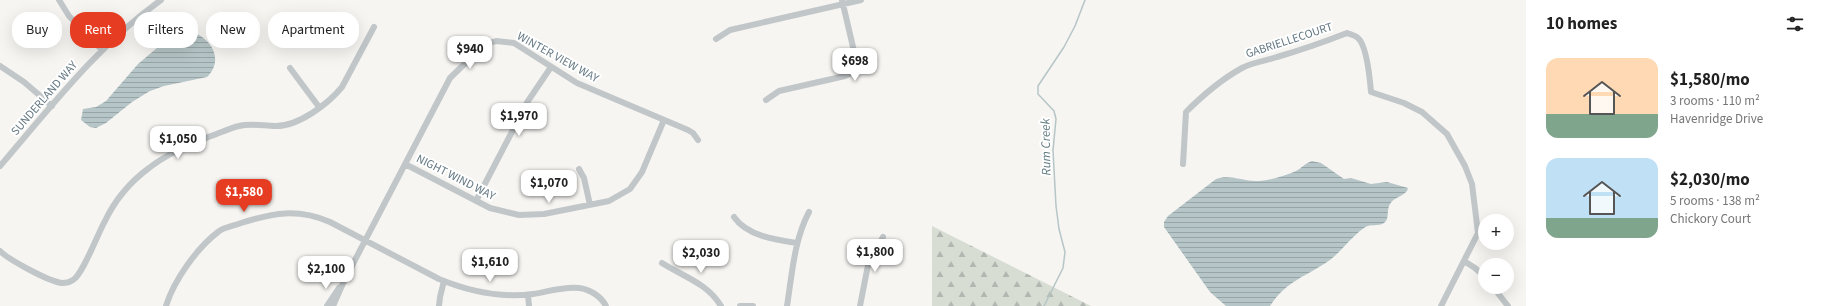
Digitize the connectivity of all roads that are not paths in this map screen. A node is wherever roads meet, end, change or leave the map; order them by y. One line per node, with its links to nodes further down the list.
1 (59, 0): 7 (street)
2 (160, 0): 7 (street, SUNDERLAND WAY)
3 (861, 0): 4 (street)
4 (843, 2): 6 (street); 11 (street)
5 (374, 27): 13 (street)
6 (716, 39)
7 (102, 50): 12 (street, SUNDERLAND WAY)
8 (0, 66): 12 (street)
9 (552, 67): 14 (street, WINTER VIEW WAY); 16 (street, WINTER VIEW WAY); 20 (street)
10 (290, 68): 13 (street)
11 (766, 100)
12 (52, 106): 18 (street, SUNDERLAND WAY)
13 (319, 107): 27 (street)
14 (664, 120): 15 (street, WINTER VIEW WAY); 21 (street, NIGHT WIND WAY)
15 (698, 140)
16 (405, 164): 20 (street, NIGHT WIND WAY); 25 (street, WINTER VIEW WAY)
17 (1183, 164): 28 (street, GABRIELLECOURT)
18 (0, 166)
19 (579, 169): 21 (street)
20 (476, 201): 21 (street, NIGHT WIND WAY)
21 (590, 205)
22 (809, 212): 26 (street)
23 (734, 217): 26 (street)
24 (883, 237): 45 (street)
25 (365, 240): 31 (street); 32 (street, WINTER VIEW WAY); 35 (street)
26 (797, 243): 44 (street)
27 (0, 251)
28 (1464, 261): 30 (street); 46 (street)
29 (662, 263): 41 (street)
30 (1478, 271)
31 (444, 281): 34 (street); 38 (street)
32 (342, 285): 36 (street, WINTER VIEW WAY); 37 (street, WINTER VIEW WAY)
33 (1499, 294): 47 (street)
34 (528, 295): 39 (street); 40 (street)
35 (166, 306)
36 (327, 306)
37 (333, 306)
38 (439, 306)
39 (529, 306)
40 (606, 306)
41 (721, 306)
42 (740, 306): 43 (street)
43 (753, 306)
44 (787, 306)
45 (860, 306)
46 (1441, 306)
47 (1508, 306)

